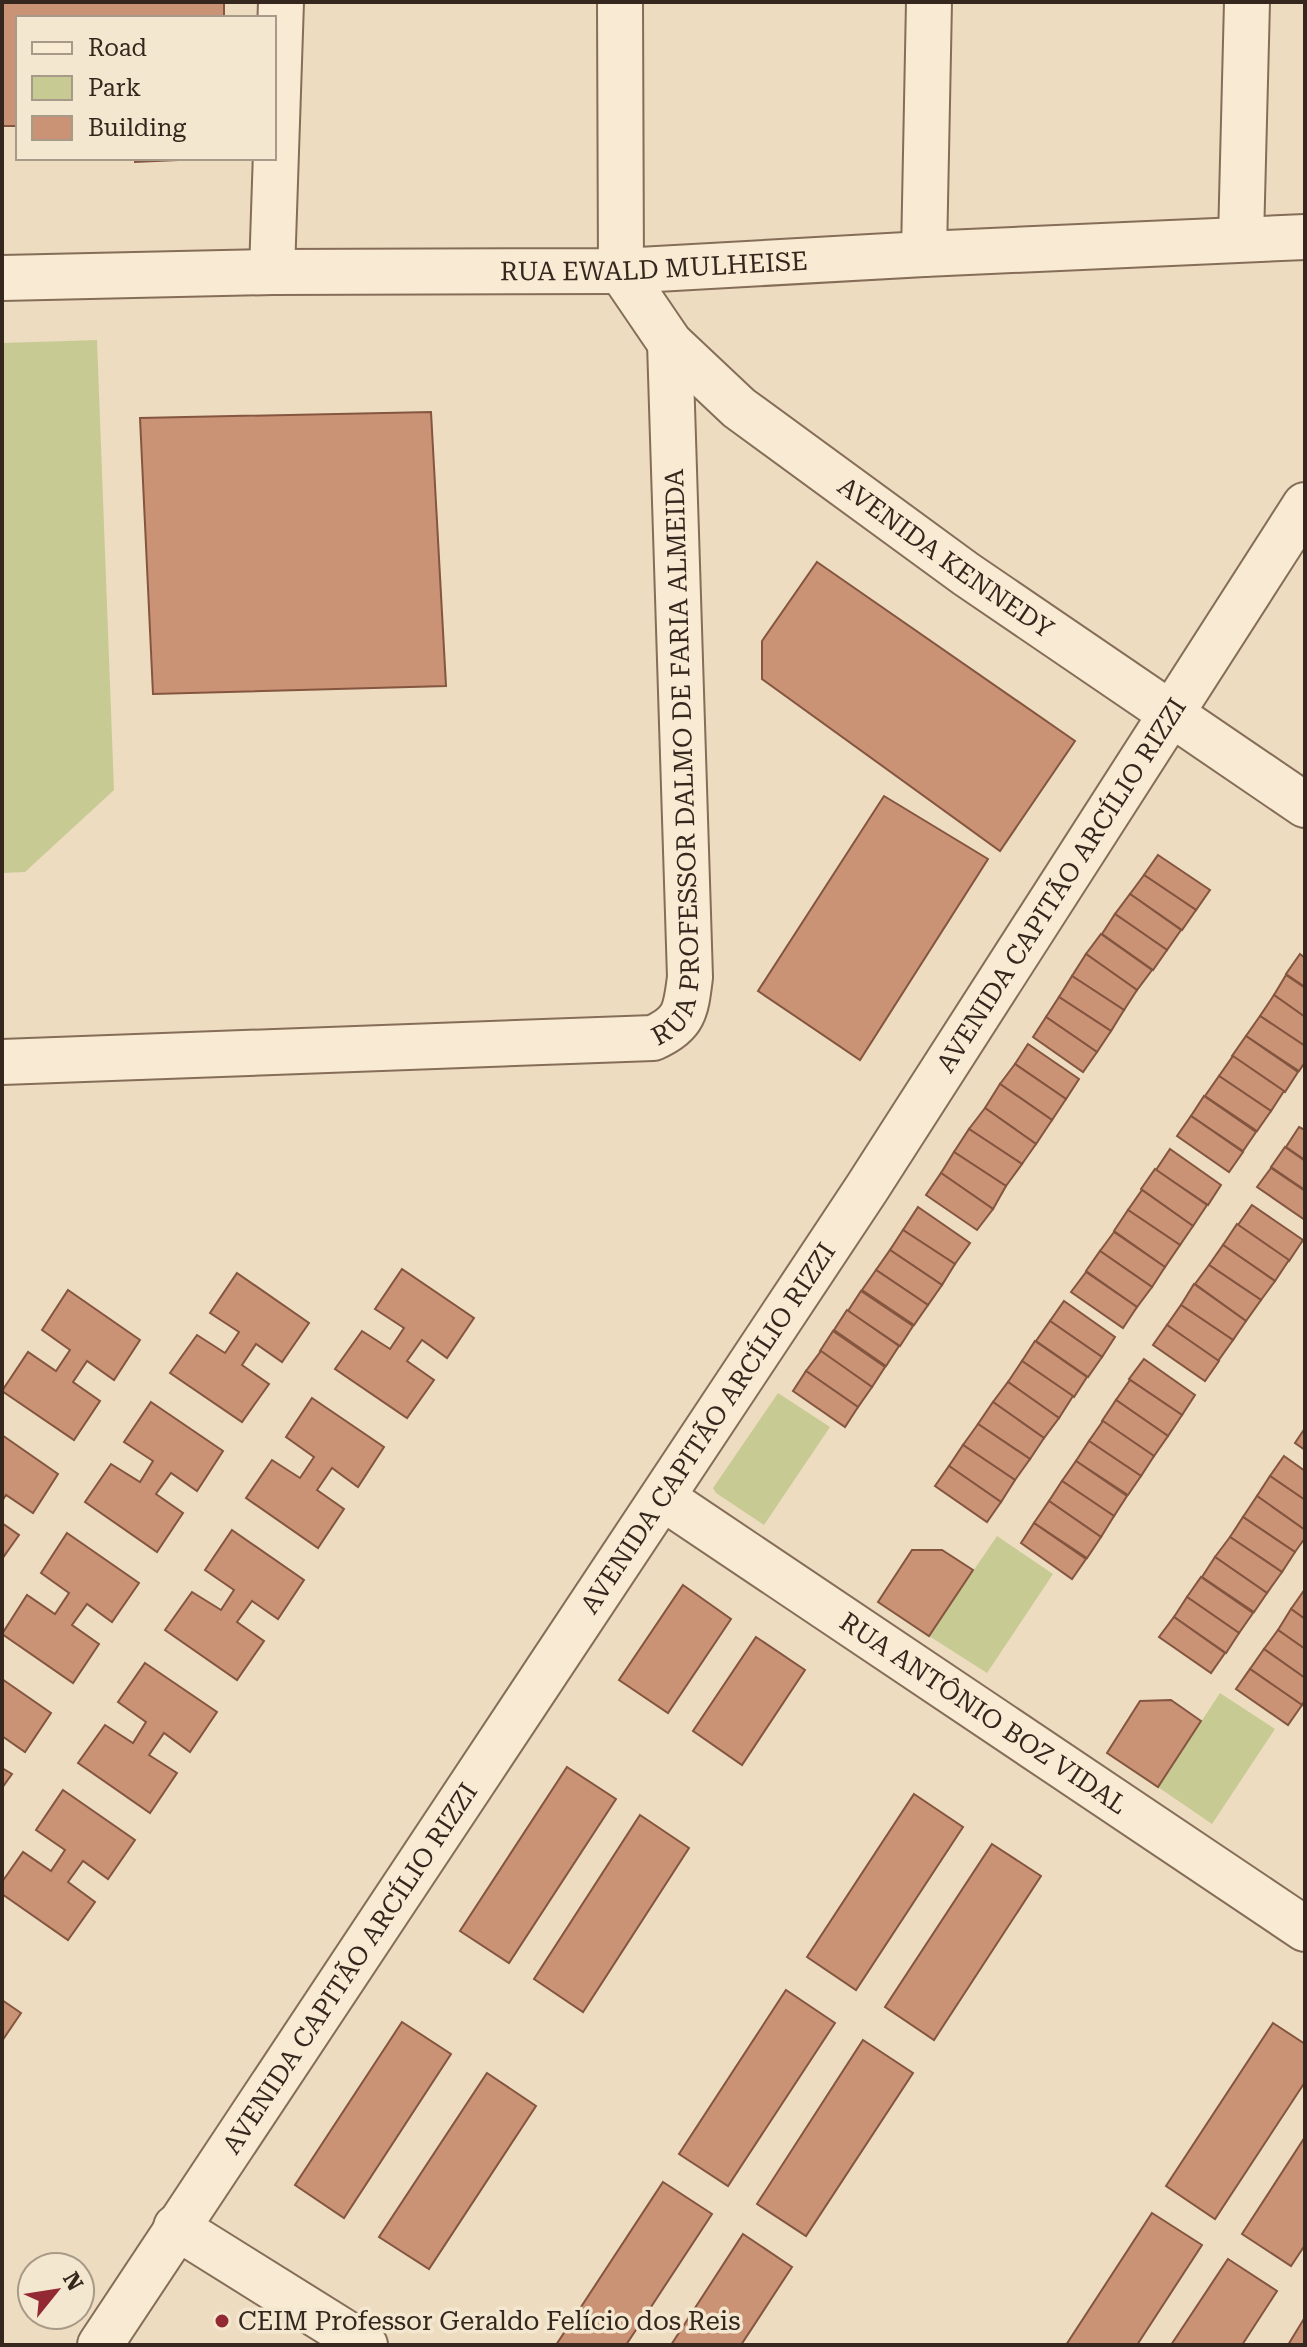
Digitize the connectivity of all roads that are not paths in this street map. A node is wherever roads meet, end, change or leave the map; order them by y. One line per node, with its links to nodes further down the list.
1 (281, 2): 5 (street)
2 (620, 2): 10 (street)
3 (929, 2): 9 (street)
4 (1247, 2): 8 (street)
5 (276, 152)
6 (276, 160): 11 (street)
7 (1305, 237): 8 (street, RUA EWALD MULHEISE)
8 (1241, 239): 9 (street, RUA EWALD MULHEISE)
9 (924, 254): 10 (street, RUA EWALD MULHEISE)
10 (621, 271): 11 (street, RUA EWALD MULHEISE); 13 (street, AVENIDA KENNEDY)
11 (272, 272): 12 (street, RUA EWALD MULHEISE)
12 (2, 278)
13 (670, 343): 15 (street, AVENIDA KENNEDY); 17 (street, RUA PROFESSOR DALMO DE FARIA ALMEIDA)
14 (1305, 505): 15 (street, AVENIDA CAPITÃO ARCÍLIO RIZZI)
15 (1171, 712): 16 (street, AVENIDA KENNEDY); 18 (street, AVENIDA CAPITÃO ARCÍLIO RIZZI)
16 (1305, 805)
17 (2, 1062)
18 (663, 1498): 19 (street, RUA ANTÔNIO BOZ VIDAL); 20 (street, AVENIDA CAPITÃO ARCÍLIO RIZZI)
19 (1305, 1929)
20 (176, 2227): 21 (street, AVENIDA CAPITÃO ARCÍLIO RIZZI); 22 (street)
21 (100, 2345)
22 (365, 2345)

